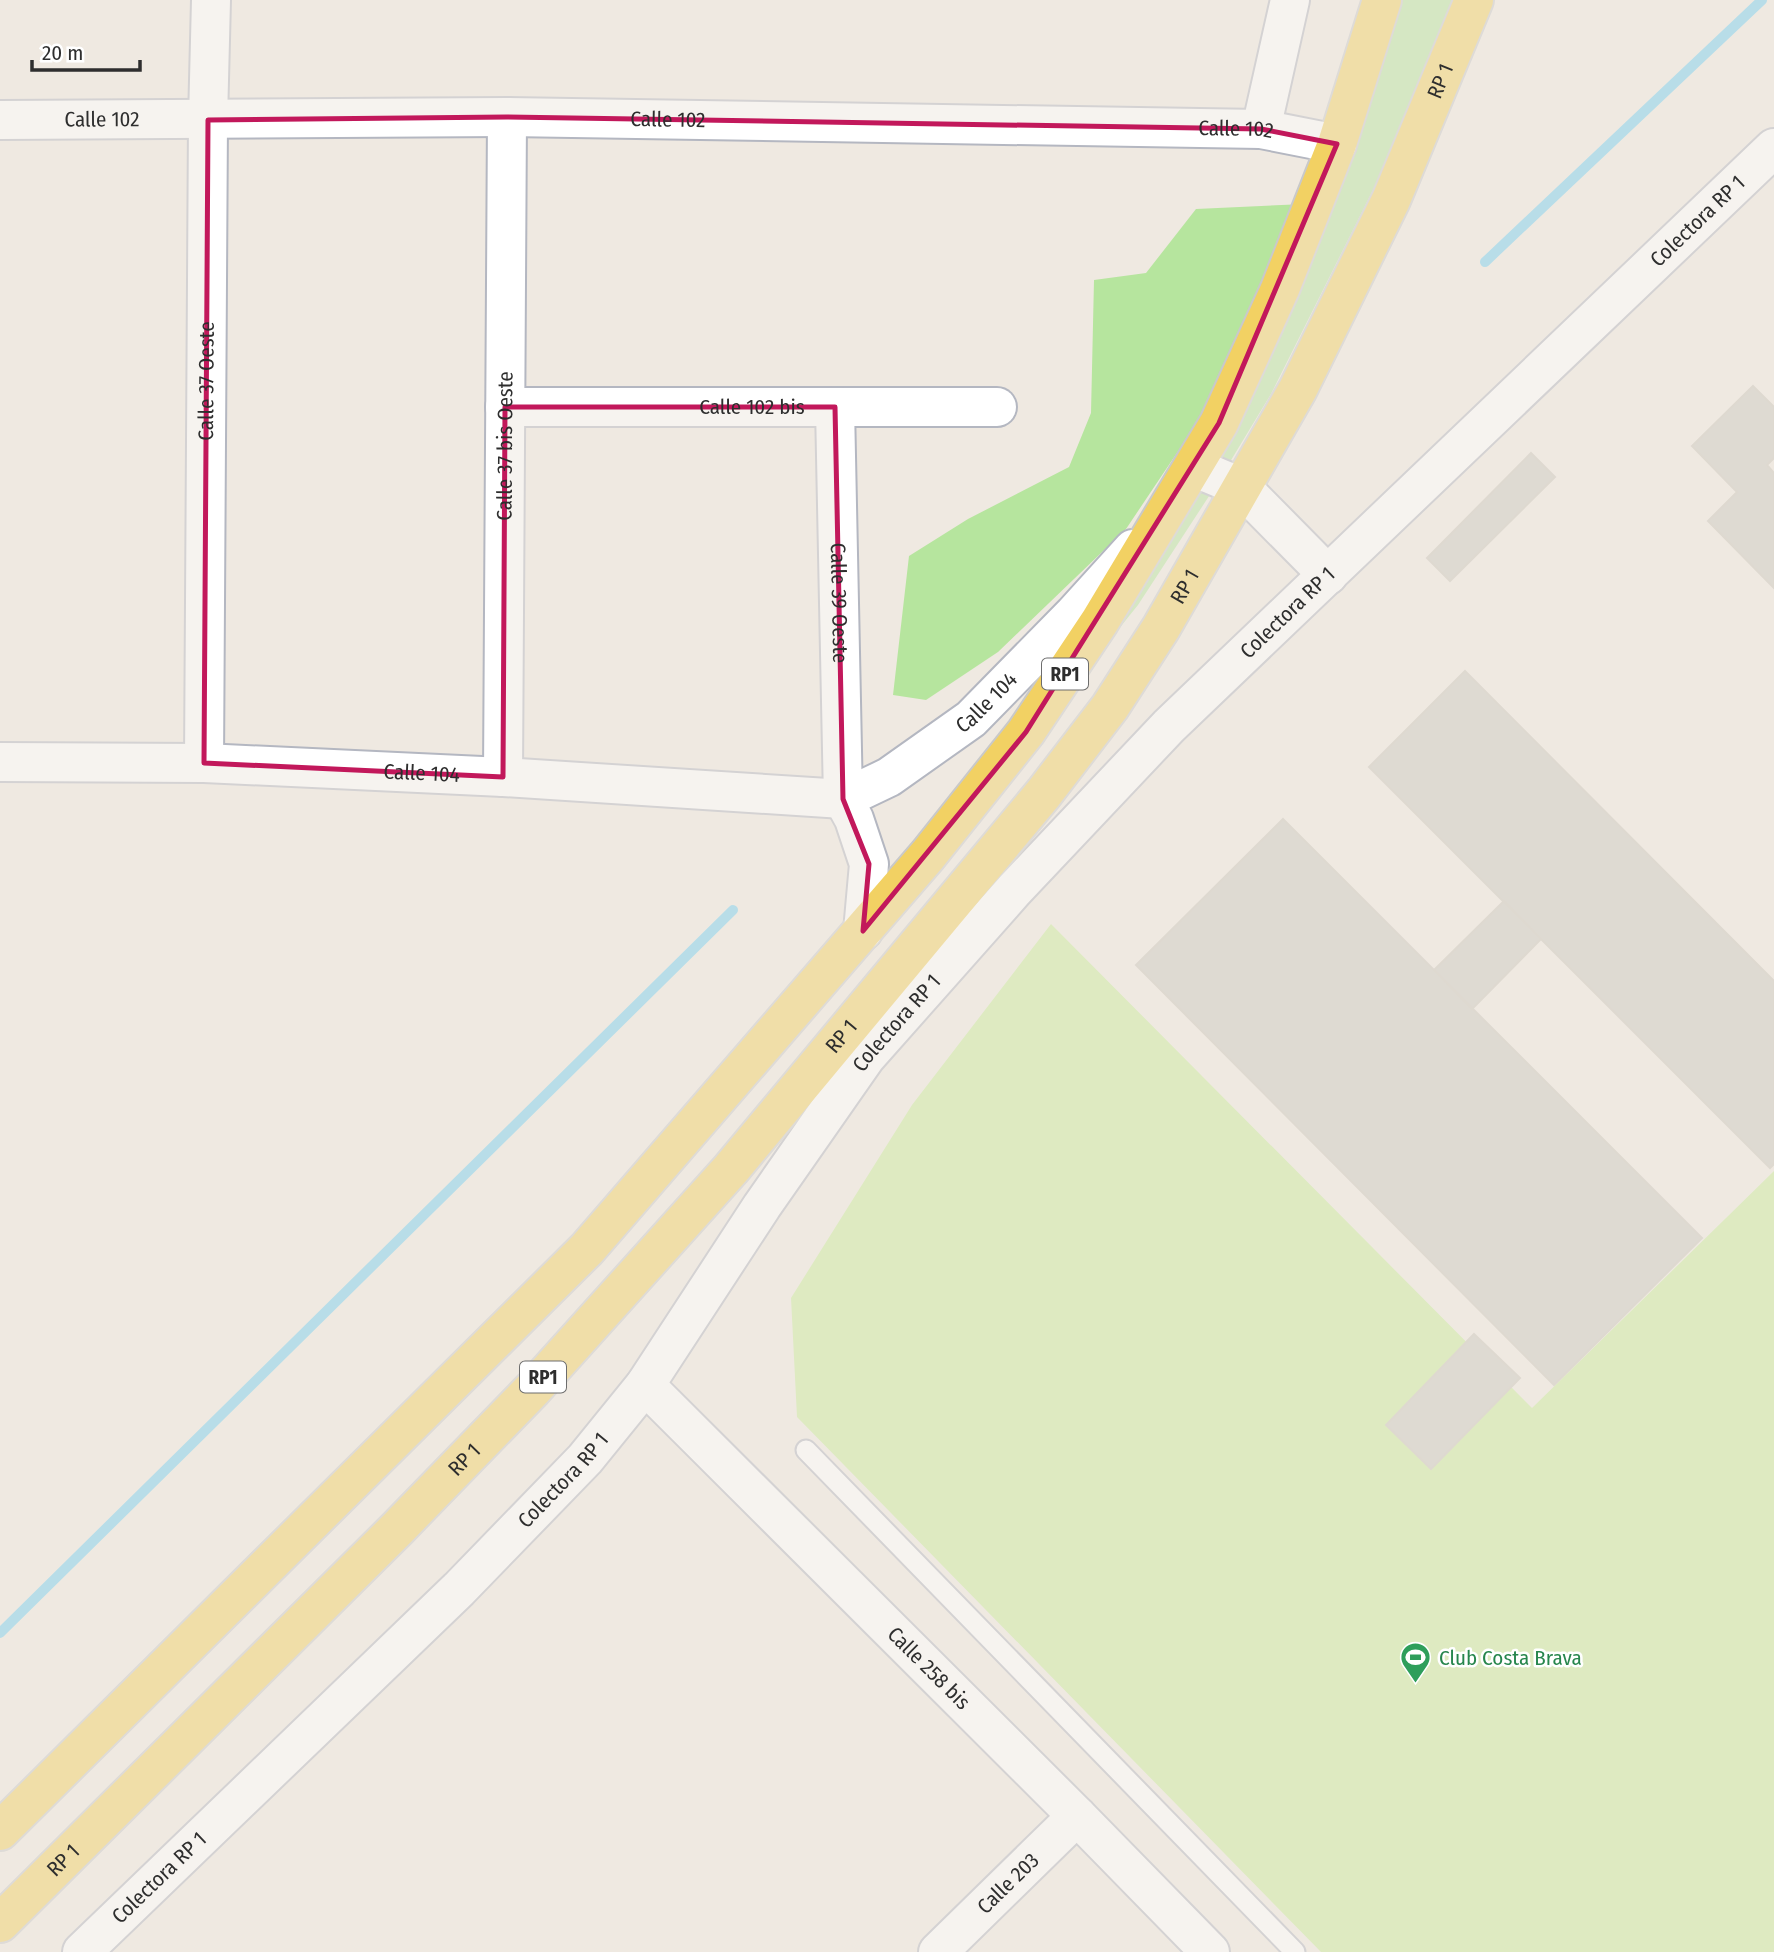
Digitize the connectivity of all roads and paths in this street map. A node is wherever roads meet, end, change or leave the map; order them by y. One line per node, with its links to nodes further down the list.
1 (211, 0): 7 (street, Calle 37 Oeste)
2 (1290, 0): 8 (street)
3 (1382, 0): 9 (main road, RP1)
4 (1474, 0): 15 (main road, RP 1 / RP1)
5 (508, 117): 7 (street, Calle 102); 8 (street, Calle 102); 11 (street, Calle 37 bis Oeste)
6 (0, 120): 7 (street, Calle 102)
7 (208, 120): 19 (street, Calle 37 Oeste)
8 (1261, 129): 9 (street, Calle 102)
9 (1337, 144): 14 (main road, RP1)
10 (1774, 148): 17 (street, Colectora RP 1)
11 (505, 407): 12 (street, Calle 102 bis); 20 (street, Calle 37 bis Oeste)
12 (835, 407): 13 (street, Calle 102 bis); 21 (street, Calle 39 Oeste)
13 (997, 407)
14 (1193, 467): 15 (street); 16 (main road, RP1)
15 (1241, 487): 17 (street); 27 (main road, RP 1 / RP1)
16 (1166, 513): 21 (street, Calle 104); 22 (main road, RP1)
17 (1328, 575): 23 (street, Colectora RP 1)
18 (0, 762): 19 (street, Calle 104)
19 (204, 763): 20 (street, Calle 104)
20 (503, 777): 21 (street, Calle 104)
21 (843, 799): 22 (street)
22 (863, 930): 26 (main road, RP1)
23 (645, 1385): 25 (street, Calle 258 bis); 28 (street, Colectora RP 1)
24 (806, 1450): 31 (lane)
25 (1077, 1816): 29 (street, Calle 203); 30 (street, Calle 258 bis)
26 (0, 1831)
27 (0, 1923)
28 (82, 1952)
29 (938, 1952)
30 (1210, 1952)
31 (1295, 1952)

